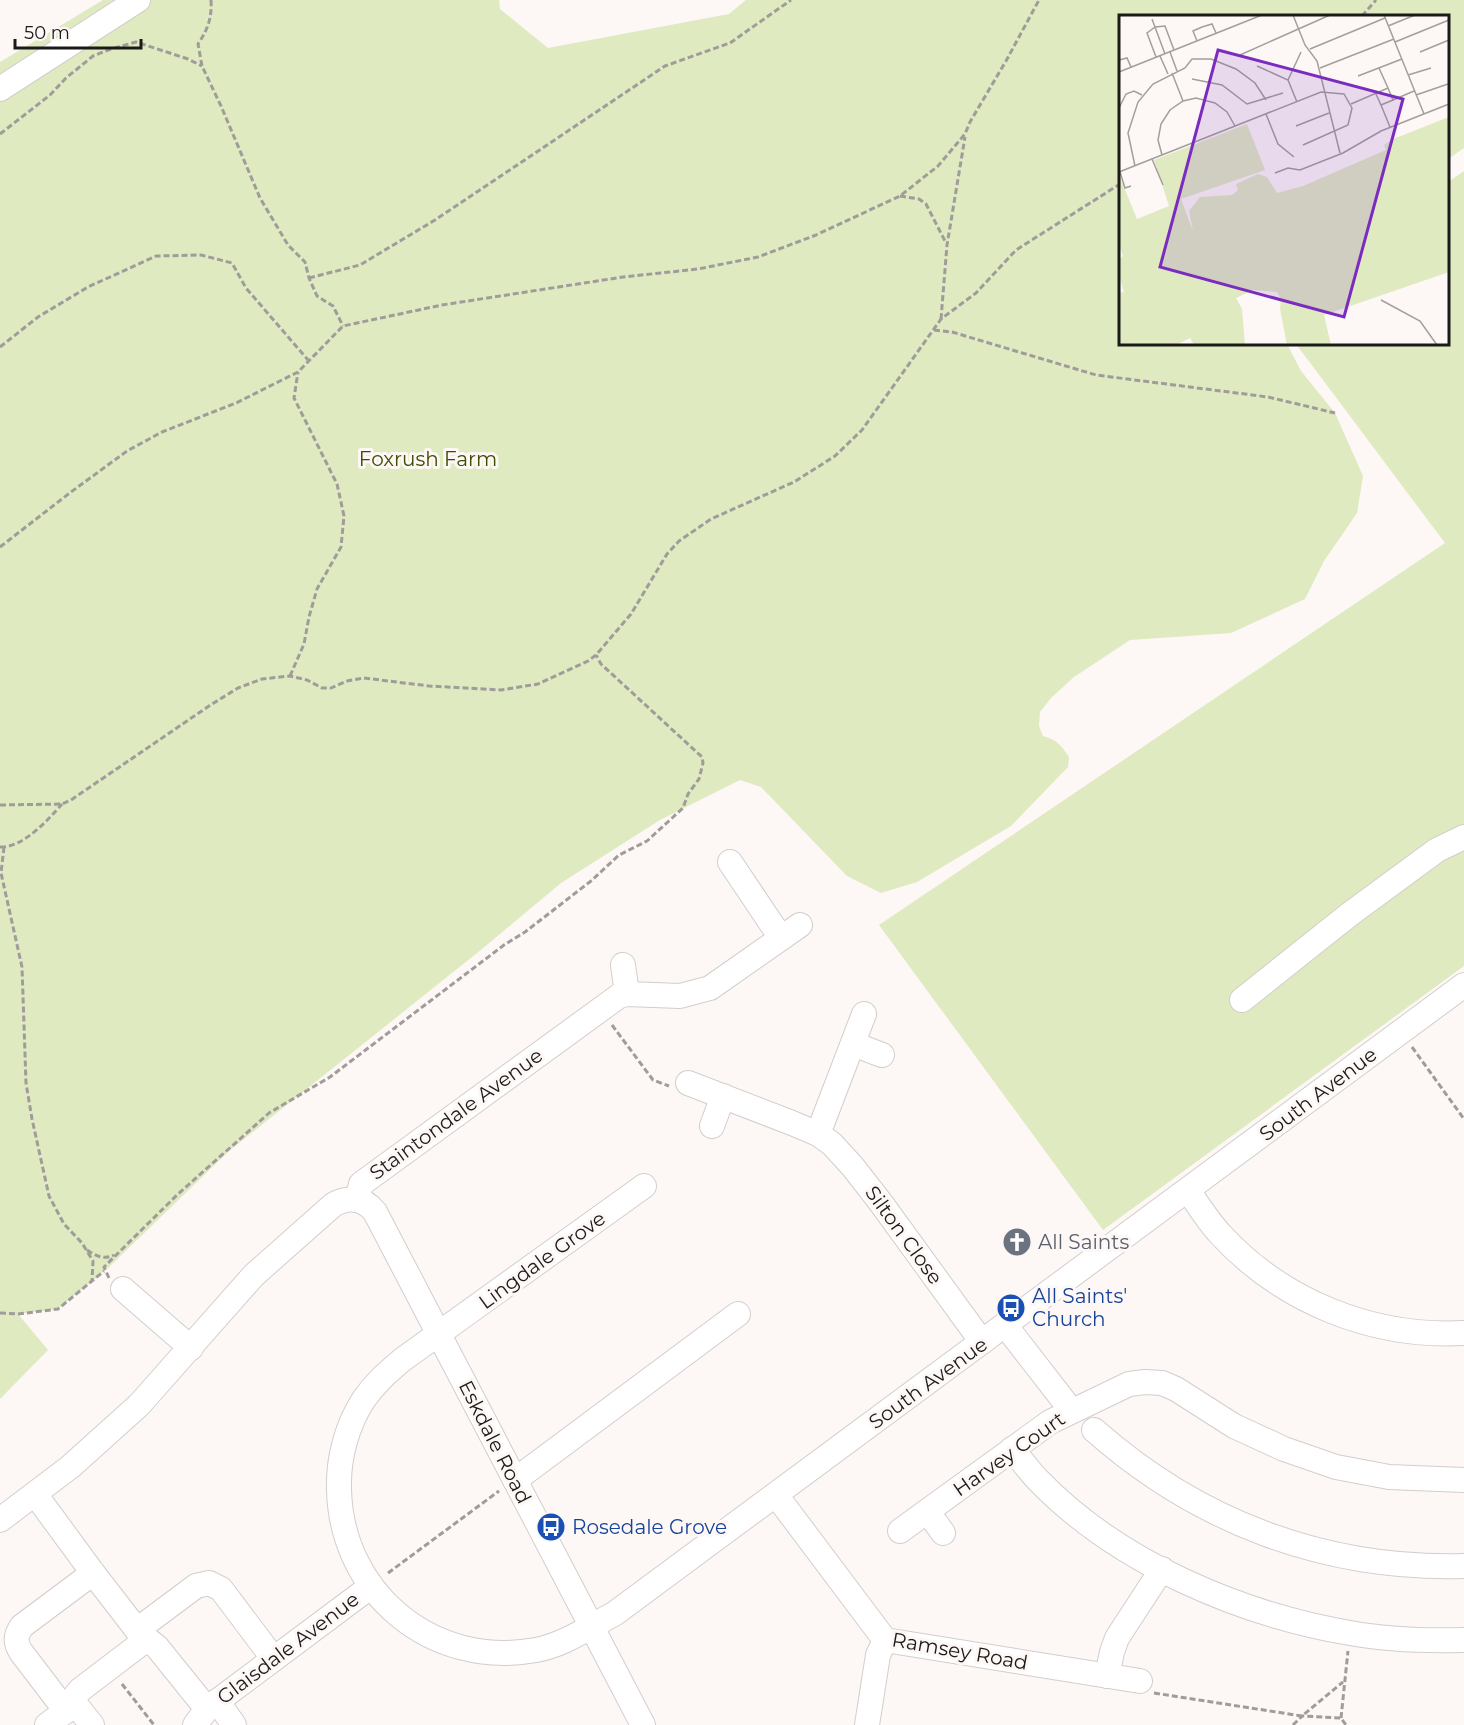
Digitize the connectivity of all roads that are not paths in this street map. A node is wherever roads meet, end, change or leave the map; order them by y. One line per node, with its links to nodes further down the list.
1 (138, 0): 2 (street)
2 (0, 89)
3 (1464, 837): 8 (street)
4 (730, 862): 7 (street)
5 (623, 965): 7 (street)
6 (1464, 985): 17 (street, South Avenue)
7 (627, 994): 18 (street, Staintondale Avenue)
8 (1242, 1000)
9 (864, 1014): 10 (street)
10 (853, 1044): 11 (street); 15 (street)
11 (882, 1055)
12 (688, 1083): 13 (street, Silton Close)
13 (723, 1096): 14 (street); 15 (street, Silton Close)
14 (712, 1126)
15 (818, 1134): 24 (street, Silton Close)
16 (644, 1186): 23 (street, Lingdale Grove)
17 (1188, 1190): 21 (street, South Avenue); 22 (street)
18 (357, 1200): 23 (street, Eskdale Road); 25 (street, Staintondale Avenue)
19 (123, 1289): 25 (street)
20 (738, 1314): 29 (street)
21 (1005, 1325): 24 (street, South Avenue); 26 (street)
22 (1464, 1333)
23 (439, 1334): 29 (street, Eskdale Road); 40 (street, Lingdale Grove)
24 (982, 1342): 32 (street, South Avenue)
25 (191, 1348): 31 (street, Staintondale Avenue)
26 (1071, 1410): 28 (street, Harvey Court); 30 (street, Harvey Court)
27 (1094, 1430): 37 (street)
28 (1012, 1449): 33 (street, Harvey Court); 38 (street)
29 (515, 1480): 41 (street, Eskdale Road)
30 (1464, 1480)
31 (35, 1494): 34 (street, Staintondale Avenue); 39 (street)
32 (776, 1495): 41 (street, South Avenue); 43 (street, Ramsey Road)
33 (928, 1512): 35 (street, Harvey Court); 36 (street)
34 (0, 1520)
35 (900, 1532)
36 (943, 1533)
37 (1464, 1566)
38 (1162, 1569): 44 (street); 46 (street)
39 (93, 1573): 42 (street); 48 (street)
40 (370, 1587): 41 (street, South Avenue); 45 (street, Glaisdale Avenue)
41 (591, 1626): 52 (street, Eskdale Road)
42 (142, 1634): 45 (street); 48 (street); 49 (street)
43 (885, 1640): 46 (street, Ramsey Road); 53 (street)
44 (1464, 1640)
45 (273, 1658): 49 (street, Glaisdale Avenue)
46 (1107, 1676): 47 (street, Ramsey Road)
47 (1140, 1681)
48 (62, 1712): 50 (street)
49 (206, 1712): 51 (street)
50 (92, 1725)
51 (234, 1725)
52 (643, 1725)
53 (867, 1725)

